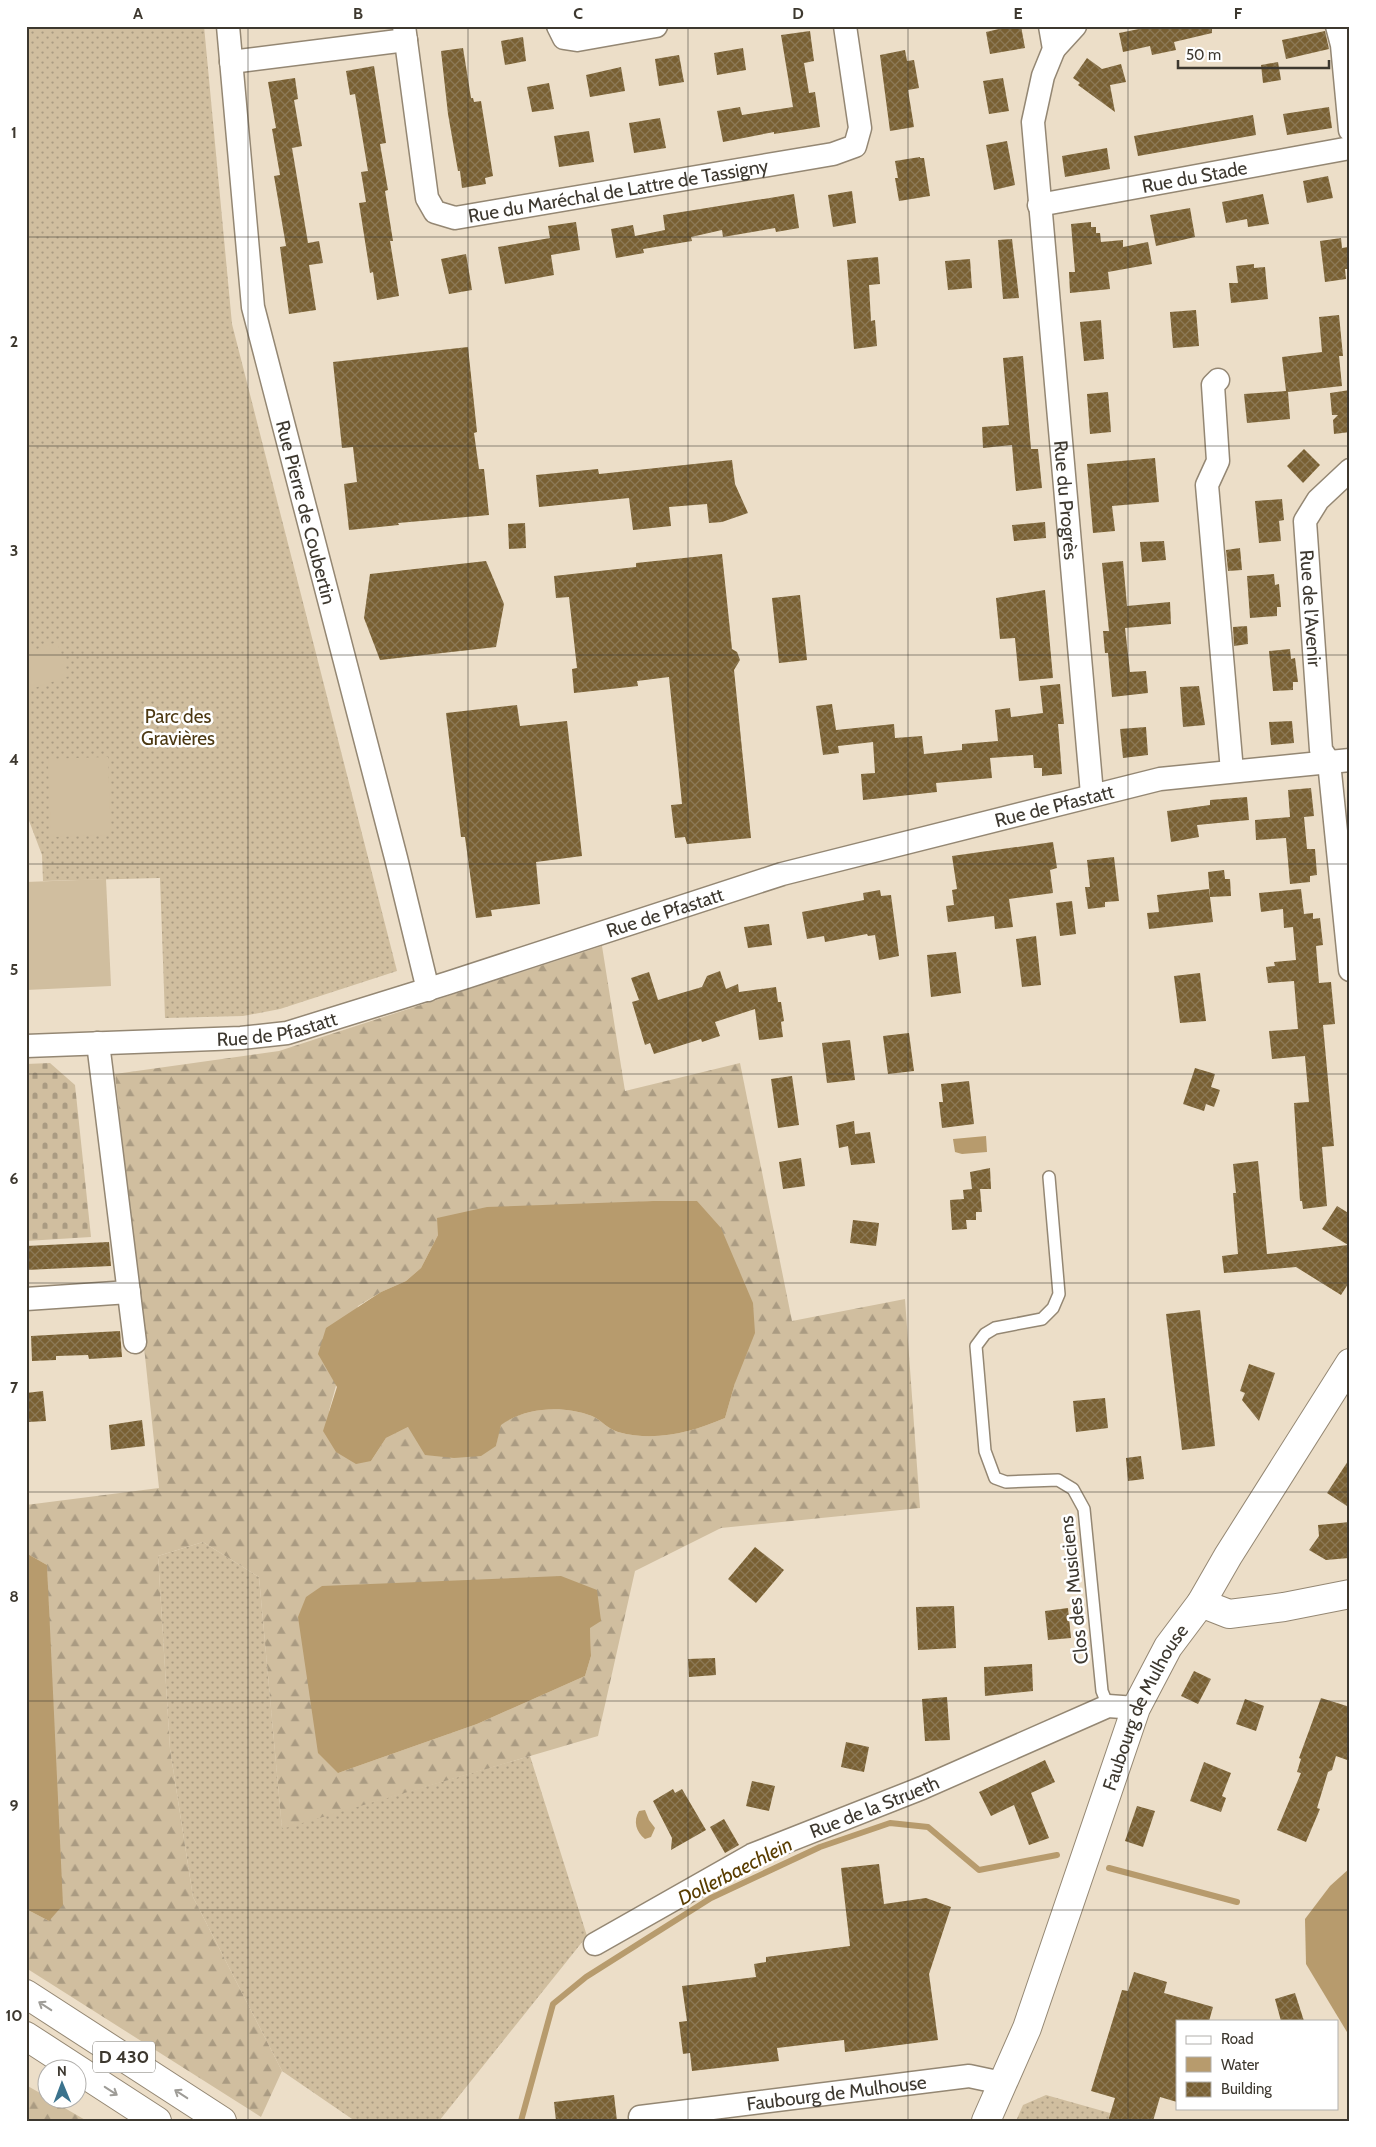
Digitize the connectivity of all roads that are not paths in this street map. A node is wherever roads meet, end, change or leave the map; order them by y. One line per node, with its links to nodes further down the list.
1 (228, 26): 10 (street, Rue Pierre de Coubertin)
2 (558, 26): 3 (street)
3 (656, 26)
4 (845, 26): 8 (street, Rue du Maréchal de Lattre de Tassigny)
5 (1050, 26): 9 (street)
6 (1075, 26): 9 (street)
7 (1337, 26): 11 (street)
8 (405, 33): 10 (street, Rue du Maréchal de Lattre de Tassigny)
9 (1054, 50): 13 (street, Rue du Progrès)
10 (231, 62): 20 (street, Rue Pierre de Coubertin)
11 (1350, 130)
12 (1350, 148): 13 (street, Rue du Stade)
13 (1039, 205): 18 (street, Rue du Progrès)
14 (1218, 380): 17 (street)
15 (1350, 470): 16 (street, Rue de l'Avenir)
16 (1340, 761): 17 (street, Rue de Pfastatt); 19 (street, Rue de l'Avenir)
17 (1232, 771): 18 (street, Rue de Pfastatt)
18 (1092, 794): 20 (street, Rue de Pfastatt)
19 (1350, 970)
20 (428, 990): 21 (street, Rue de Pfastatt)
21 (98, 1043): 22 (street, Rue de Pfastatt); 24 (street)
22 (26, 1046)
23 (1049, 1177): 30 (lane, Clos des Musiciens)
24 (129, 1292): 25 (street); 26 (street)
25 (26, 1299)
26 (135, 1342)
27 (1350, 1363): 29 (main road, Faubourg de Mulhouse)
28 (1350, 1594): 29 (main road)
29 (1201, 1603): 31 (main road, Faubourg de Mulhouse)
30 (1108, 1706): 31 (street, Rue de la Strueth); 32 (street, Rue de la Strueth)
31 (1136, 1708): 35 (main road, Faubourg de Mulhouse)
32 (595, 1944)
33 (26, 1994): 38 (main road, D 430, one-way to 33)
34 (26, 2036): 37 (main road, D 430, one-way to 37)
35 (1002, 2082): 36 (street, Faubourg de Mulhouse); 39 (main road, Faubourg de Mulhouse)
36 (640, 2117)
37 (157, 2121)
38 (222, 2121)
39 (986, 2121)

